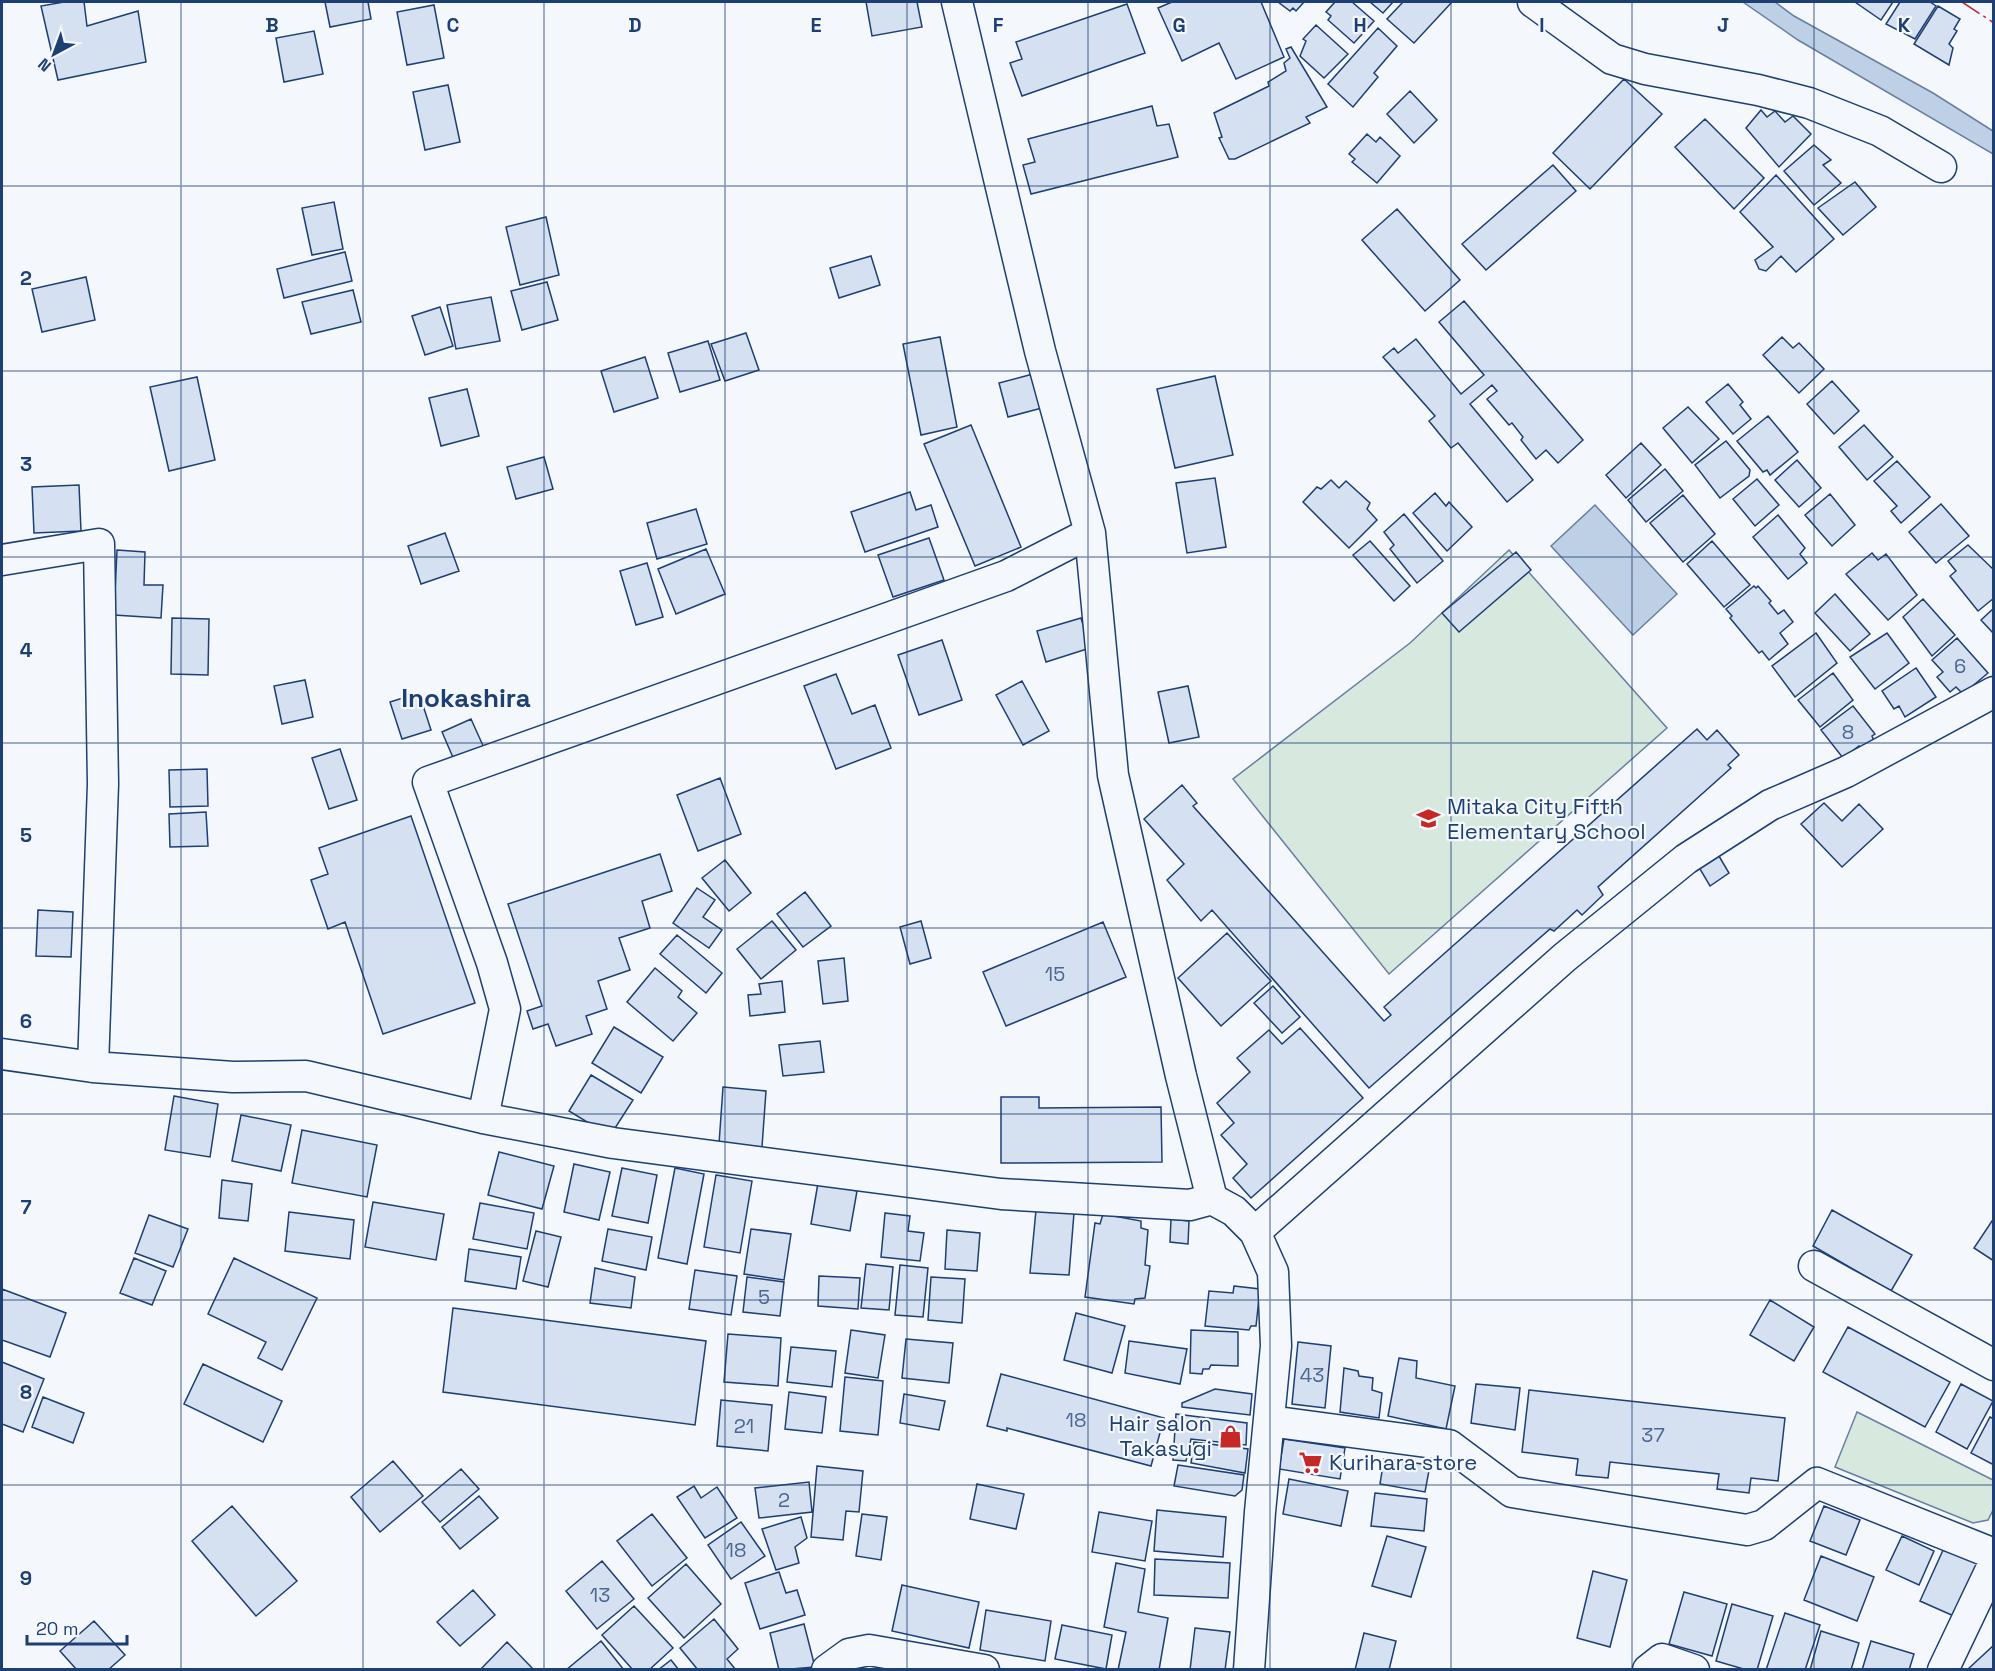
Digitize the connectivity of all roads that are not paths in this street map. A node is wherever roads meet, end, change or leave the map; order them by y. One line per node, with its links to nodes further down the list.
1 (957, 2): 4 (street)
2 (1533, 2): 3 (street)
3 (1941, 167)
4 (1090, 533): 9 (street); 10 (street)
5 (2, 560): 8 (street)
6 (1994, 692): 11 (street)
7 (2, 1053): 8 (street)
8 (93, 1066): 9 (street)
9 (483, 1118): 10 (street)
10 (1212, 1199): 11 (street)
11 (1255, 1232): 14 (street)
12 (1814, 1266): 13 (street)
13 (1994, 1365)
14 (1270, 1420): 15 (street); 19 (street)
15 (1994, 1554)
16 (1994, 1563): 22 (street)
17 (827, 1670): 18 (street)
18 (984, 1670)
19 (1249, 1670)
20 (1648, 1670): 21 (street)
21 (1694, 1670)
22 (1943, 1670)

